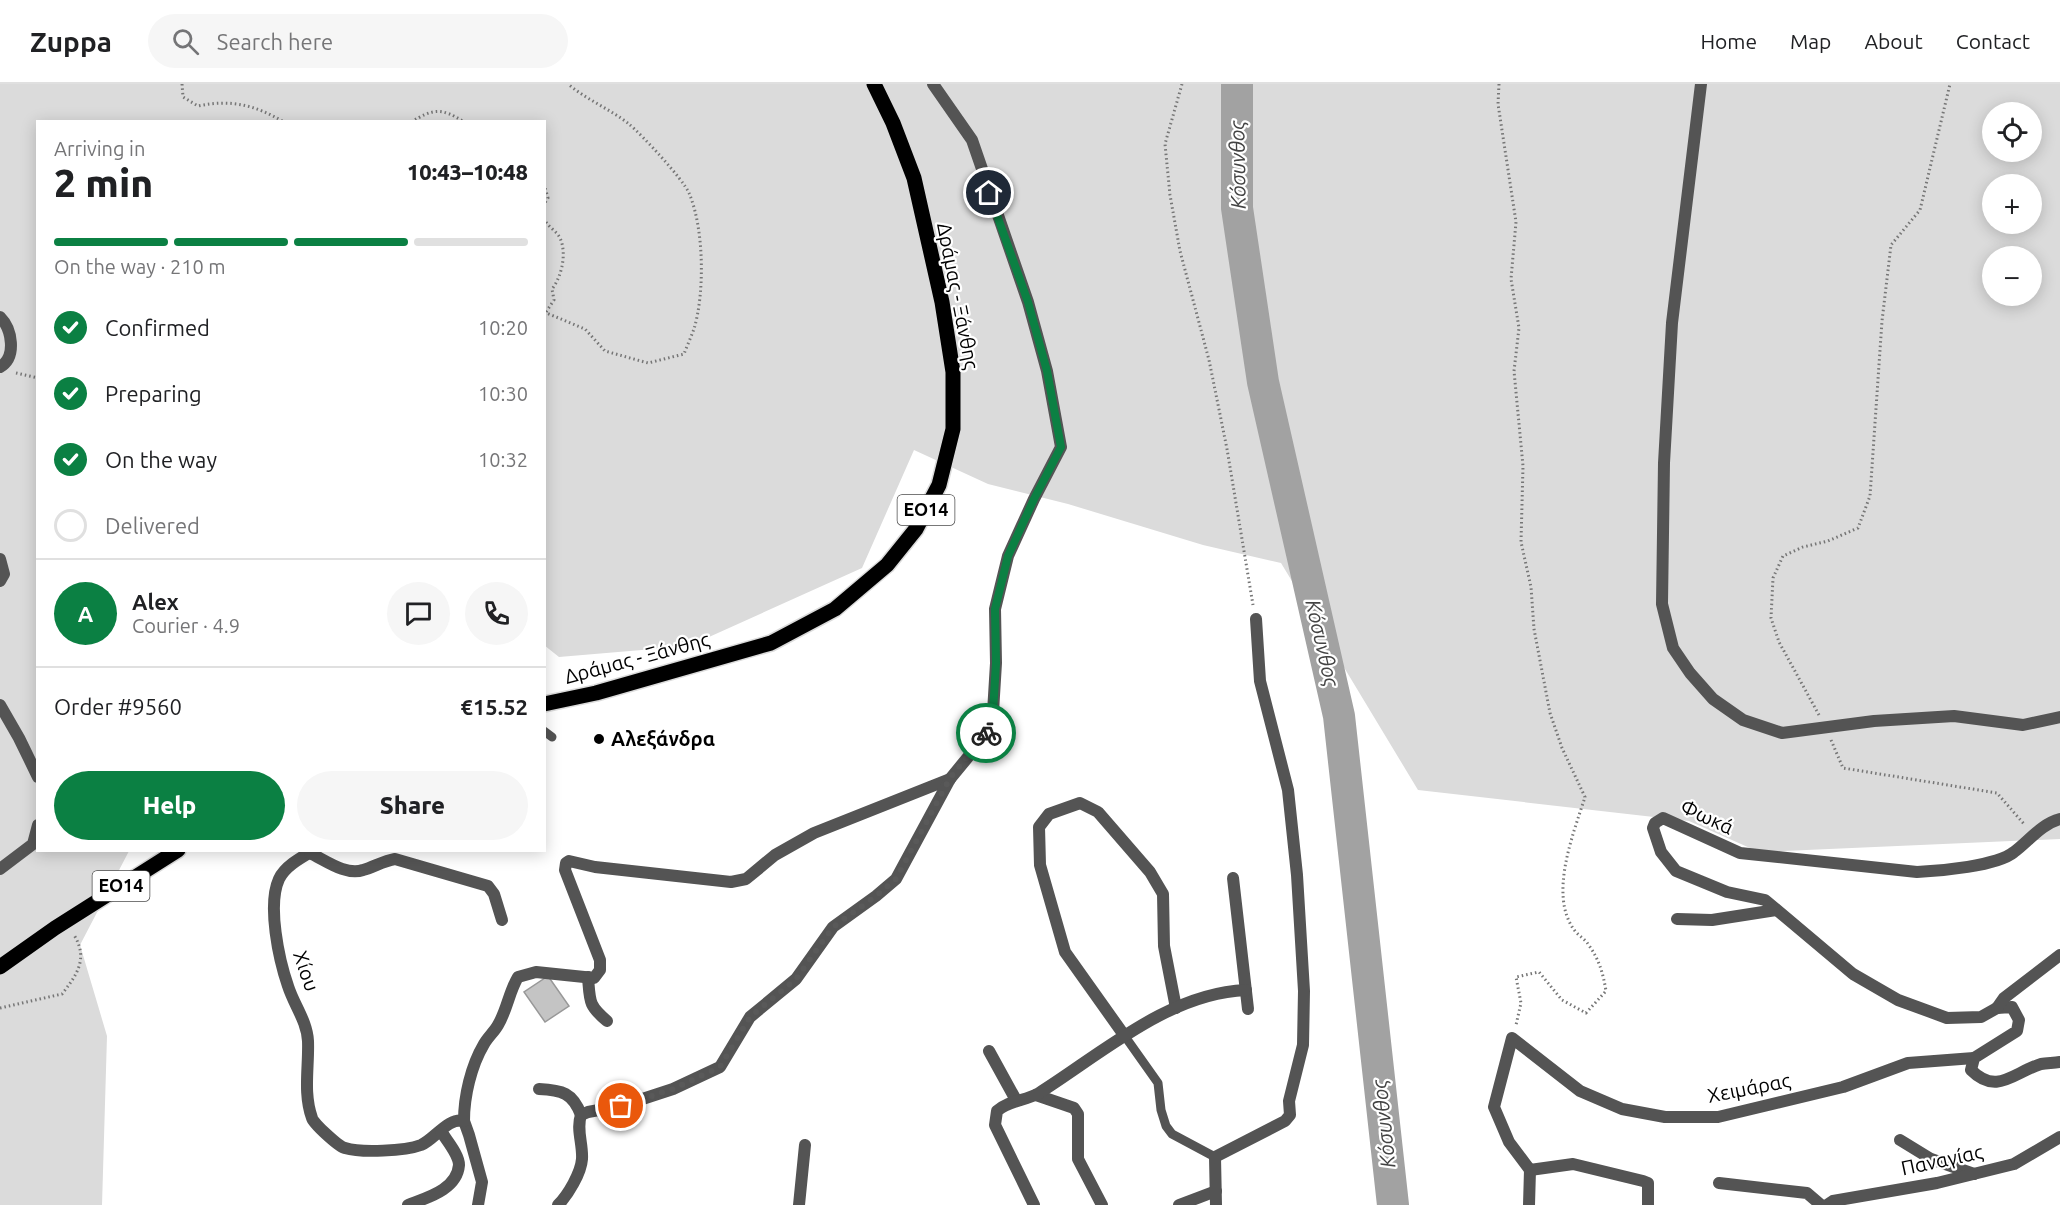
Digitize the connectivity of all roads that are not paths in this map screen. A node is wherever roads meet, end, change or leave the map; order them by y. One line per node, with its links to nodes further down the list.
1 (874, 84): 10 (main road, Δράμας - Ξάνθης / ΕΟ14)
2 (933, 84): 13 (street)
3 (1701, 84): 11 (street)
4 (0, 317): 5 (street)
5 (5, 369)
6 (0, 559): 7 (street)
7 (0, 581)
8 (1256, 619): 44 (street)
9 (0, 705): 12 (street)
10 (546, 707)
11 (2060, 717)
12 (36, 773)
13 (950, 778): 25 (street); 38 (street)
14 (2060, 819): 20 (street, Φωκά)
15 (36, 833): 18 (street)
16 (175, 852): 24 (main road, ΕΟ14)
17 (312, 852): 22 (street); 40 (street, Χίου)
18 (0, 869)
19 (1233, 878): 26 (street)
20 (1776, 910): 21 (street); 28 (street, Φωκά)
21 (1677, 919)
22 (502, 920)
23 (2060, 956): 28 (street)
24 (0, 967)
25 (588, 977): 30 (street); 39 (street)
26 (1246, 990): 27 (street); 29 (street)
27 (1176, 1008): 31 (street); 31 (street)
28 (1997, 1008): 33 (street)
29 (1248, 1009)
30 (607, 1021)
31 (1124, 1035): 36 (street); 44 (lane)
32 (989, 1051): 37 (street)
33 (1974, 1058): 34 (street); 45 (street, Χειμάρας)
34 (2060, 1062)
35 (539, 1089): 38 (street)
36 (1036, 1095): 37 (street); 54 (street)
37 (1016, 1100): 53 (street)
38 (581, 1115): 51 (street)
39 (464, 1121): 40 (street); 50 (street)
40 (441, 1131): 49 (street)
41 (2060, 1137): 46 (street, Παναγίας)
42 (1900, 1140): 46 (street)
43 (805, 1145): 52 (street)
44 (1215, 1157): 48 (street)
45 (1530, 1170): 57 (street); 58 (street)
46 (1974, 1174): 60 (street, Παναγίας)
47 (1719, 1183): 59 (street)
48 (1216, 1191): 55 (street); 56 (street)
49 (408, 1205)
50 (478, 1205)
51 (558, 1205)
52 (800, 1205)
53 (1034, 1205)
54 (1102, 1205)
55 (1179, 1205)
56 (1216, 1205)
57 (1529, 1205)
58 (1648, 1205)
59 (1821, 1205)
60 (1827, 1205)

